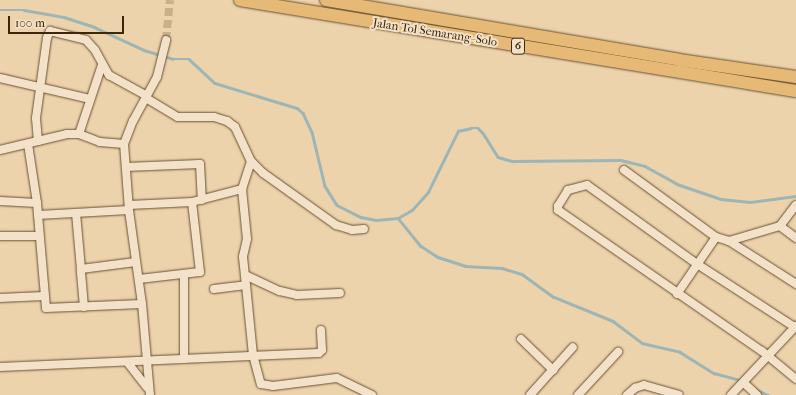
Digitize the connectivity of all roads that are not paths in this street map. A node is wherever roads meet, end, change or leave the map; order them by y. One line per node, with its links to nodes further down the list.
1 (240, 0): 8 (highway, Jalan Tol Semarang–Solo / 6)
2 (326, 0): 5 (highway, Jalan Tol Semarang–Solo / 6)
3 (166, 40): 9 (street)
4 (102, 65): 7 (street); 9 (street); 10 (street)
5 (796, 76)
6 (0, 78): 7 (street)
7 (41, 86): 10 (street); 12 (street)
8 (796, 91)
9 (147, 97): 14 (street); 16 (street)
10 (90, 99): 11 (street)
11 (79, 134): 12 (street); 14 (street)
12 (38, 141): 13 (street)
13 (28, 144): 15 (street); 23 (street)
14 (124, 144): 17 (street)
15 (0, 150)
16 (252, 161): 19 (street); 29 (street)
17 (126, 167): 20 (street); 25 (street)
18 (624, 170): 32 (street)
19 (242, 189): 20 (street); 39 (street)
20 (202, 200): 22 (street)
21 (0, 201): 23 (street)
22 (192, 202): 25 (street); 38 (street)
23 (37, 203): 27 (street)
24 (796, 205): 28 (street)
25 (129, 207): 26 (street); 35 (street)
26 (76, 213): 27 (street); 37 (street)
27 (38, 215): 31 (street)
28 (780, 226): 33 (street); 34 (street)
29 (364, 229)
30 (0, 236): 31 (street)
31 (39, 236): 46 (street)
32 (716, 237): 34 (street); 36 (street)
33 (796, 238)
34 (729, 241): 41 (street)
35 (136, 262): 37 (street); 40 (street)
36 (697, 264): 45 (street); 45 (street); 50 (street)
37 (81, 268): 49 (street)
38 (184, 274): 40 (street); 57 (street)
39 (245, 276): 42 (street); 44 (street)
40 (139, 279): 48 (street)
41 (796, 284)
42 (246, 285): 43 (street); 55 (street)
43 (214, 289)
44 (340, 293)
45 (677, 294): 56 (street)
46 (44, 296): 47 (street); 49 (street)
47 (0, 298)
48 (142, 304): 49 (street); 58 (street)
49 (84, 307)
50 (796, 327): 56 (street)
51 (321, 330): 55 (street)
52 (521, 339): 61 (street)
53 (573, 347): 61 (street)
54 (618, 352): 67 (street)
55 (253, 355): 57 (street); 65 (street)
56 (769, 356): 62 (street); 63 (street)
57 (184, 359): 58 (street)
58 (148, 362): 59 (street); 64 (street)
59 (128, 363): 60 (street); 64 (street)
60 (0, 367)
61 (553, 370): 66 (street)
62 (796, 379)
63 (744, 383): 70 (street); 71 (street)
64 (148, 391)
65 (372, 395)
66 (530, 395)
67 (578, 395)
68 (627, 395): 69 (street)
69 (678, 395)
70 (731, 395)
71 (757, 395)

